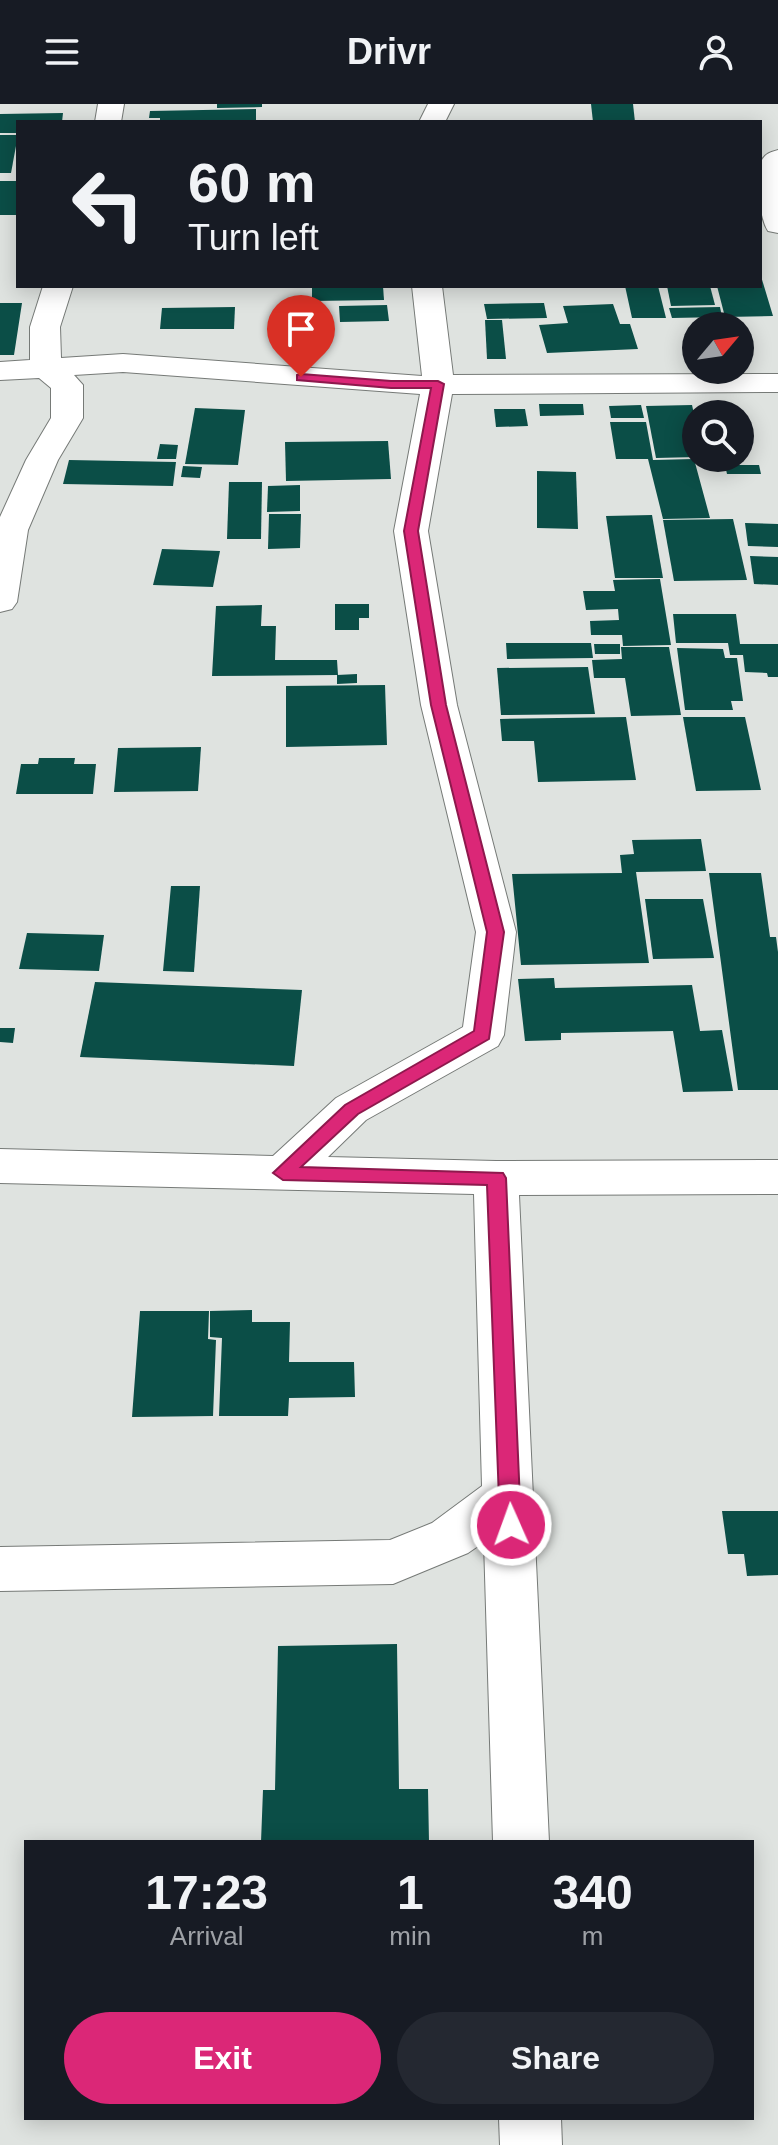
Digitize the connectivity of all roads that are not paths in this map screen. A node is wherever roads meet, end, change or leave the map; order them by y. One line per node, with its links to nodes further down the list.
1 (778, 158): 2 (street)
2 (778, 225)
3 (57, 288): 5 (street)
4 (427, 288): 8 (street)
5 (46, 368): 6 (street); 8 (street); 9 (street)
6 (0, 371)
7 (778, 383): 8 (street)
8 (438, 384): 11 (street)
9 (0, 602)
10 (0, 1166): 11 (street)
11 (283, 1173): 13 (street)
12 (778, 1177): 13 (street)
13 (496, 1178): 14 (street)
14 (510, 1494): 15 (street); 16 (street)
15 (0, 1569)
16 (521, 1840)
17 (530, 2120): 18 (street)
18 (531, 2145)

